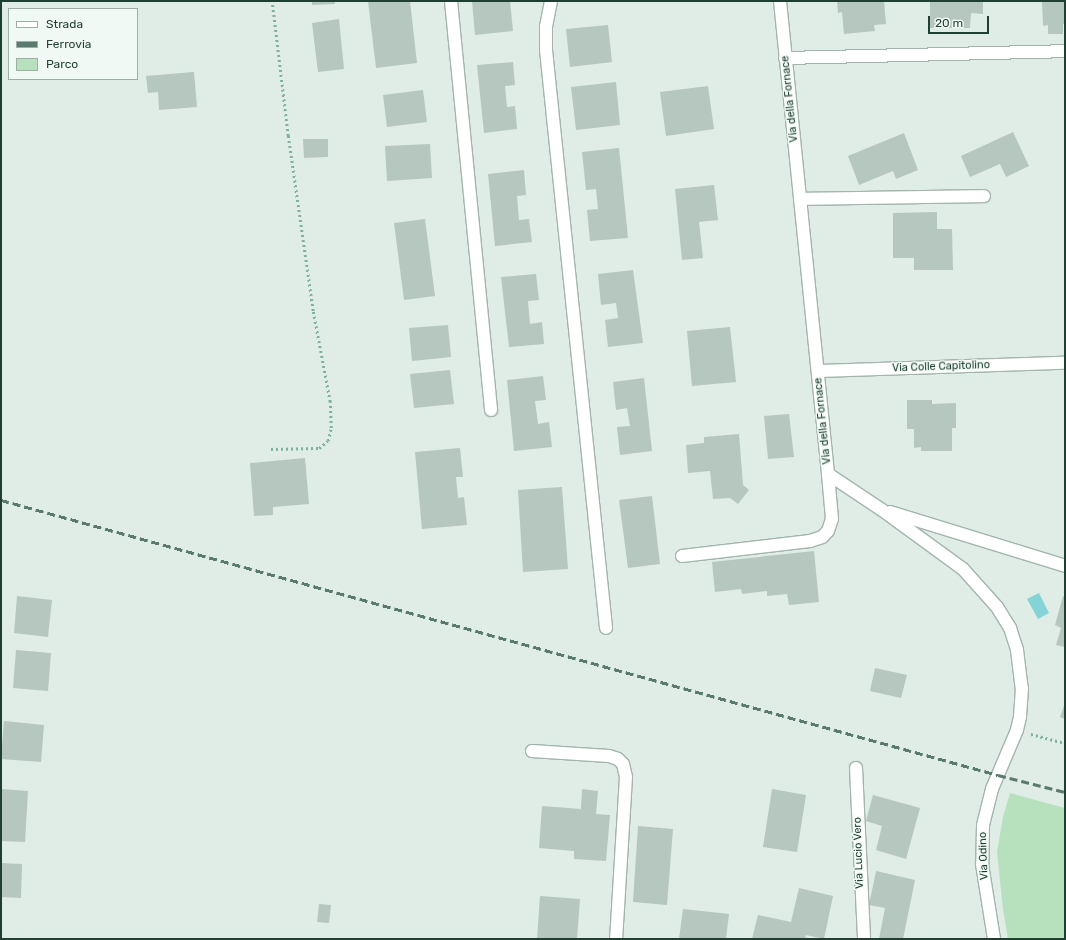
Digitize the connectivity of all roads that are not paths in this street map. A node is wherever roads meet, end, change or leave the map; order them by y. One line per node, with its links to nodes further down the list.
1 (451, 1): 10 (street)
2 (551, 1): 15 (street)
3 (780, 1): 5 (street, Via della Fornace)
4 (1065, 51): 5 (street)
5 (785, 58): 7 (street, Via della Fornace)
6 (984, 196): 7 (street)
7 (800, 199): 9 (street, Via della Fornace)
8 (1065, 363): 9 (street, Via Colle Capitolino)
9 (818, 371): 11 (street, Via della Fornace)
10 (491, 410)
11 (828, 474): 12 (street, Via della Fornace); 13 (street)
12 (882, 510): 14 (street); 18 (street, Via della Fornace)
13 (682, 556)
14 (1065, 566)
15 (606, 628)
16 (532, 751): 19 (street)
17 (856, 768): 20 (street, Via Lucio Vero)
18 (998, 775): 21 (street, Via Odino)
19 (616, 939)
20 (864, 939)
21 (994, 939)

